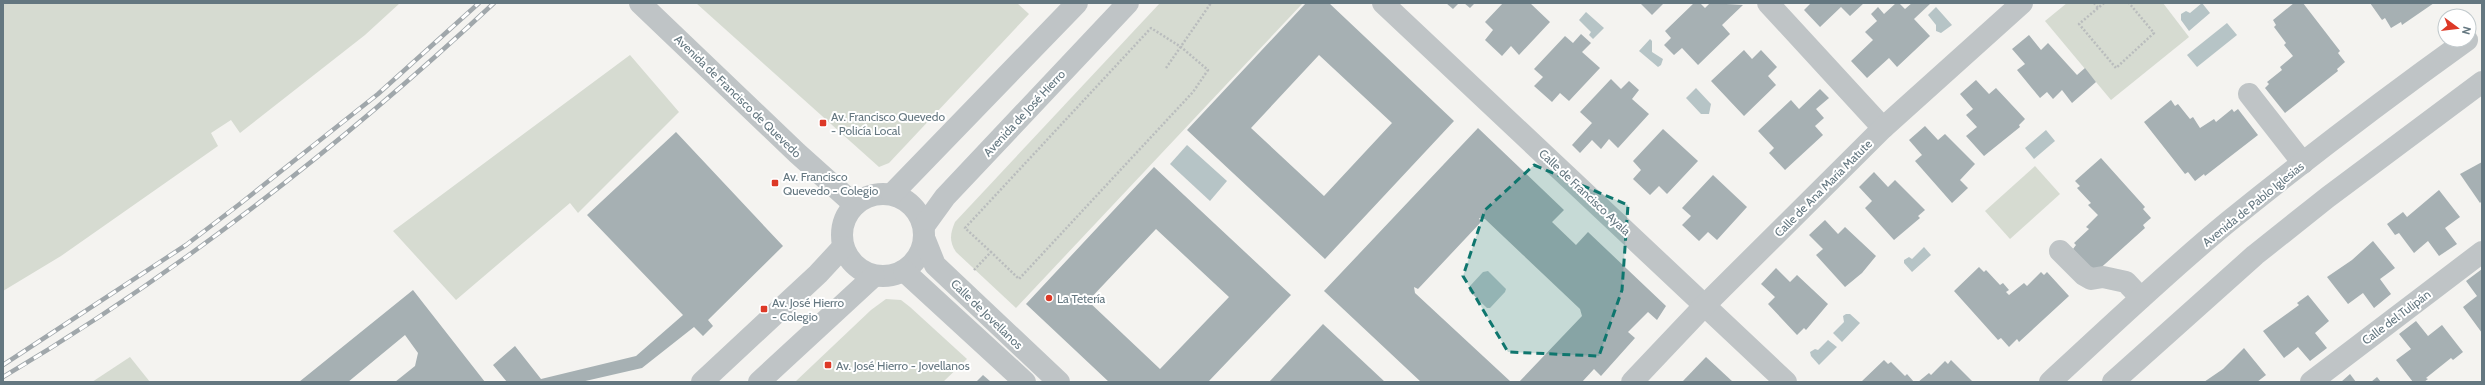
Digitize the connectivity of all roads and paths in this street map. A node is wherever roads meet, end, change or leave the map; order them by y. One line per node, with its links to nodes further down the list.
1 (640, 3): 20 (street, Avenida de Francisco de Quevedo)
2 (1077, 3): 19 (street)
3 (1128, 3): 21 (street, Avenida de José Hierro)
4 (1211, 3): 12 (path)
5 (1383, 3): 30 (street, Calle de Francisco Ayala)
6 (1768, 3): 17 (street)
7 (2022, 3): 17 (street, Calle de Ana María Matute)
8 (2094, 3): 11 (path)
9 (2104, 3): 11 (path)
10 (2130, 3): 11 (path)
11 (2098, 8)
12 (1181, 47): 14 (path); 24 (path); 24 (path)
13 (2456, 48): 18 (street, Avenida de Pablo Iglesias)
14 (1166, 68)
15 (2482, 82): 38 (street)
16 (2249, 94): 18 (street)
17 (1884, 128): 30 (street, Calle de Ana María Matute)
18 (2303, 163): 29 (street, Avenida de Pablo Iglesias)
19 (892, 194): 20 (street); 21 (street)
20 (855, 205): 22 (street)
21 (924, 233): 26 (street); 34 (street, Calle de Jovellanos)
22 (843, 247): 28 (street); 31 (street)
23 (2060, 251): 29 (street)
24 (991, 252): 27 (path)
25 (2482, 252): 39 (street, Calle del Tulipán)
26 (904, 271): 28 (street); 33 (street, Calle de Jovellanos)
27 (972, 272)
28 (874, 276): 32 (street)
29 (2141, 298): 37 (street, Avenida de Pablo Iglesias)
30 (1704, 305): 35 (street, Calle de Ana María Matute); 36 (street, Calle de Francisco Ayala)
31 (702, 382)
32 (759, 382)
33 (1025, 382)
34 (1059, 382)
35 (1632, 382)
36 (1786, 382)
37 (2050, 382)
38 (2113, 382)
39 (2310, 382)

